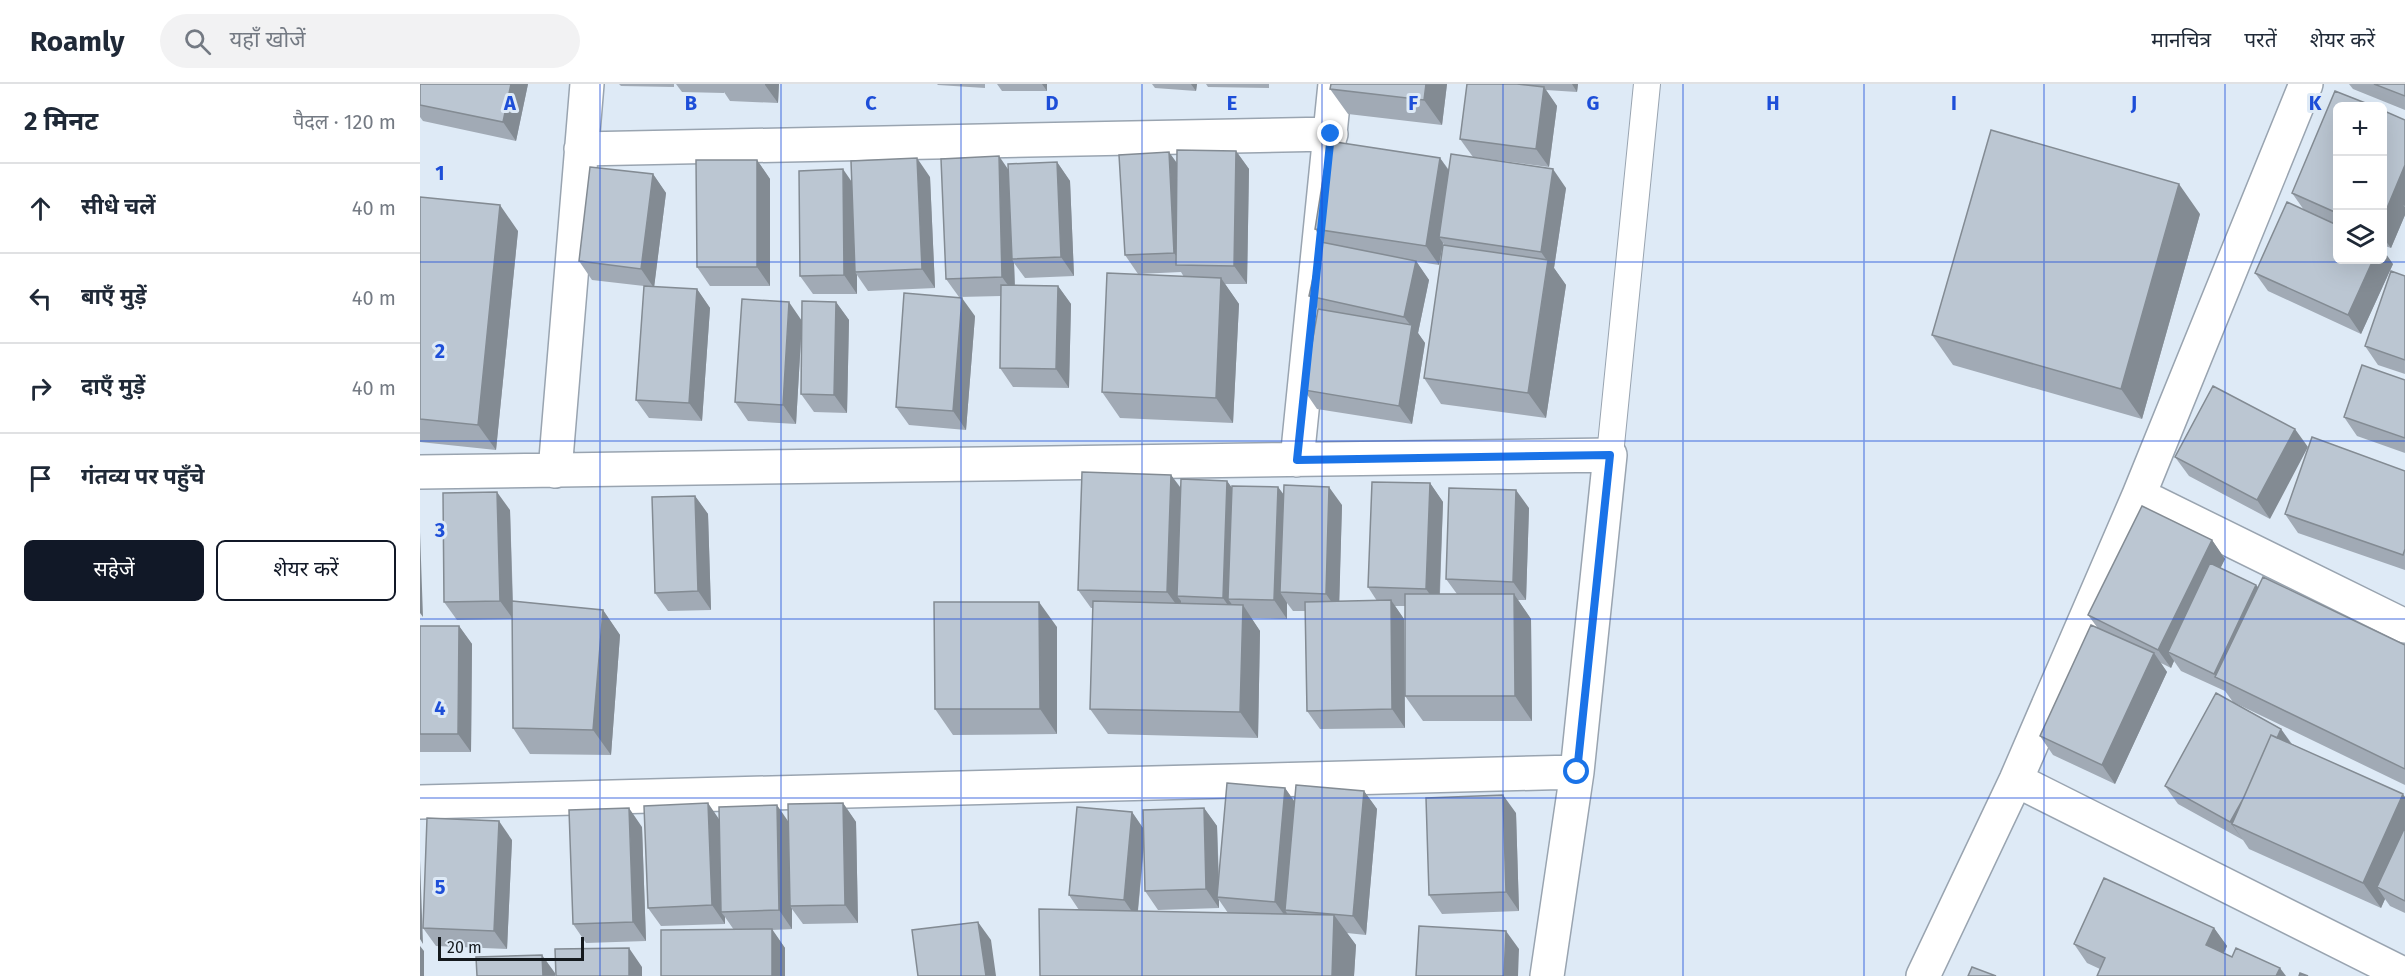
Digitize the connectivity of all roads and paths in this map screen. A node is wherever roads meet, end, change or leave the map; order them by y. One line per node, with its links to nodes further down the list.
1 (587, 84): 6 (street)
2 (1335, 84): 5 (street)
3 (1647, 84): 7 (lane)
4 (2306, 84): 11 (street)
5 (1331, 134): 6 (street); 8 (street)
6 (581, 149): 9 (street)
7 (1610, 455): 8 (street); 13 (street)
8 (1297, 460): 9 (street)
9 (555, 471): 10 (street)
10 (420, 472)
11 (2139, 495): 12 (street); 14 (street)
12 (2405, 626)
13 (1577, 772): 15 (street); 17 (street)
14 (2016, 780): 16 (street); 18 (street)
15 (420, 802)
16 (2405, 975)
17 (1547, 976)
18 (1923, 976)

